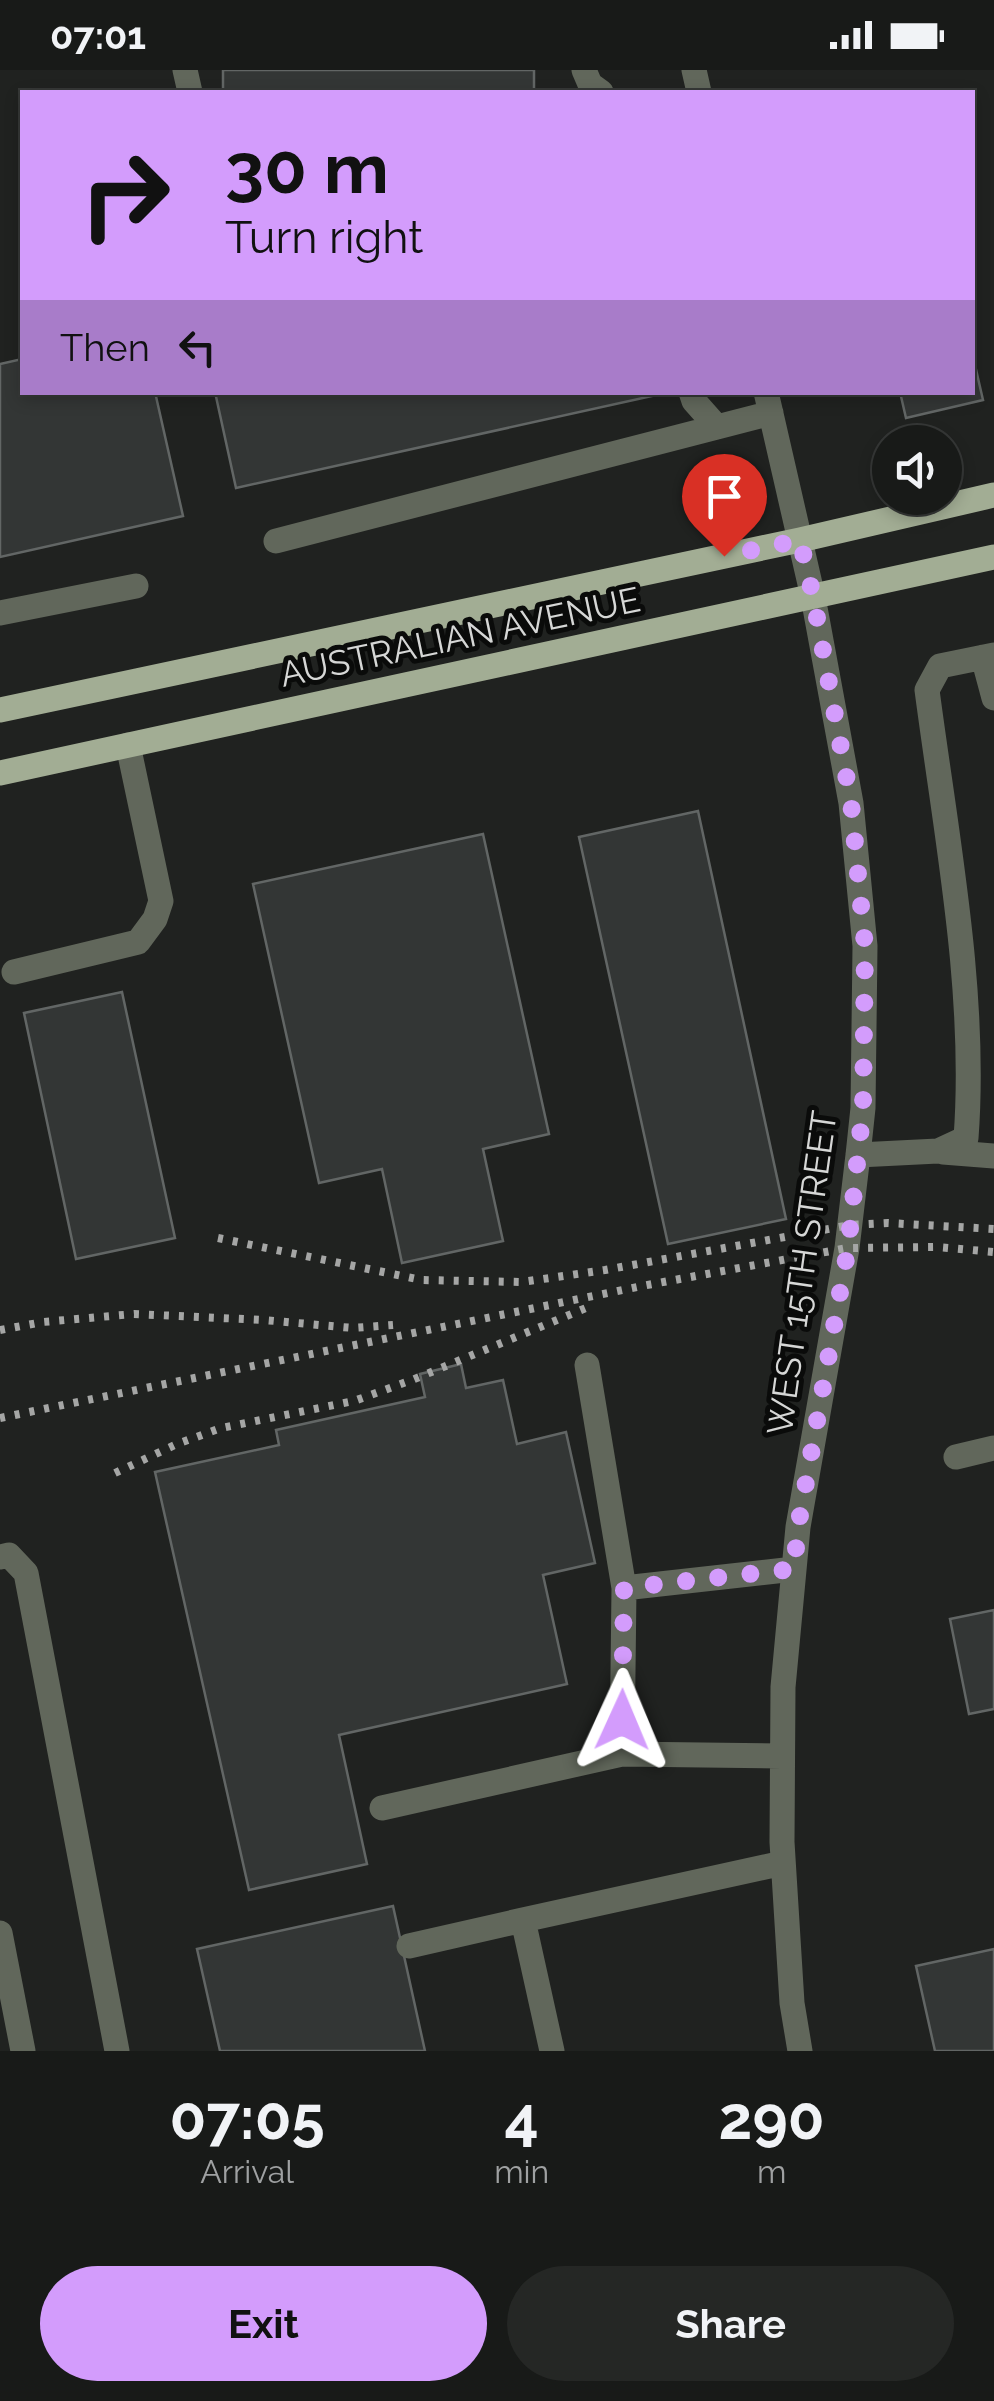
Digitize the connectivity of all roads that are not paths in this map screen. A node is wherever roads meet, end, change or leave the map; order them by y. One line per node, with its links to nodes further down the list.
1 (584, 70): 2 (street)
2 (598, 90)
3 (693, 395): 5 (street)
4 (769, 403): 5 (street); 7 (street, WEST 15TH STREET)
5 (717, 427): 8 (street)
6 (994, 495): 7 (main road, AUSTRALIAN AVENUE)
7 (800, 540): 11 (street, WEST 15TH STREET); 15 (main road, AUSTRALIAN AVENUE)
8 (276, 541)
9 (994, 557): 11 (main road, AUSTRALIAN AVENUE)
10 (136, 586): 12 (street)
11 (813, 596): 16 (main road, AUSTRALIAN AVENUE); 20 (street, WEST 15TH STREET)
12 (0, 613)
13 (989, 656): 14 (street); 19 (street)
14 (994, 698)
15 (0, 710)
16 (128, 745): 17 (main road, AUSTRALIAN AVENUE); 18 (street)
17 (0, 773)
18 (14, 972)
19 (938, 1151): 20 (street); 21 (street)
20 (858, 1156): 26 (street, WEST 15TH STREET)
21 (994, 1156)
22 (587, 1365): 27 (street)
23 (994, 1448): 24 (street)
24 (956, 1457)
25 (0, 1557): 36 (street)
26 (794, 1569): 27 (street); 29 (street, WEST 15TH STREET)
27 (624, 1588): 28 (street)
28 (622, 1754): 29 (street); 30 (street)
29 (782, 1756): 31 (street, WEST 15TH STREET)
30 (382, 1808)
31 (783, 1863): 32 (street); 38 (street, WEST 15TH STREET)
32 (523, 1920): 34 (street); 37 (street)
33 (0, 1933): 35 (street)
34 (409, 1946)
35 (23, 2051)
36 (118, 2051)
37 (552, 2051)
38 (800, 2051)

